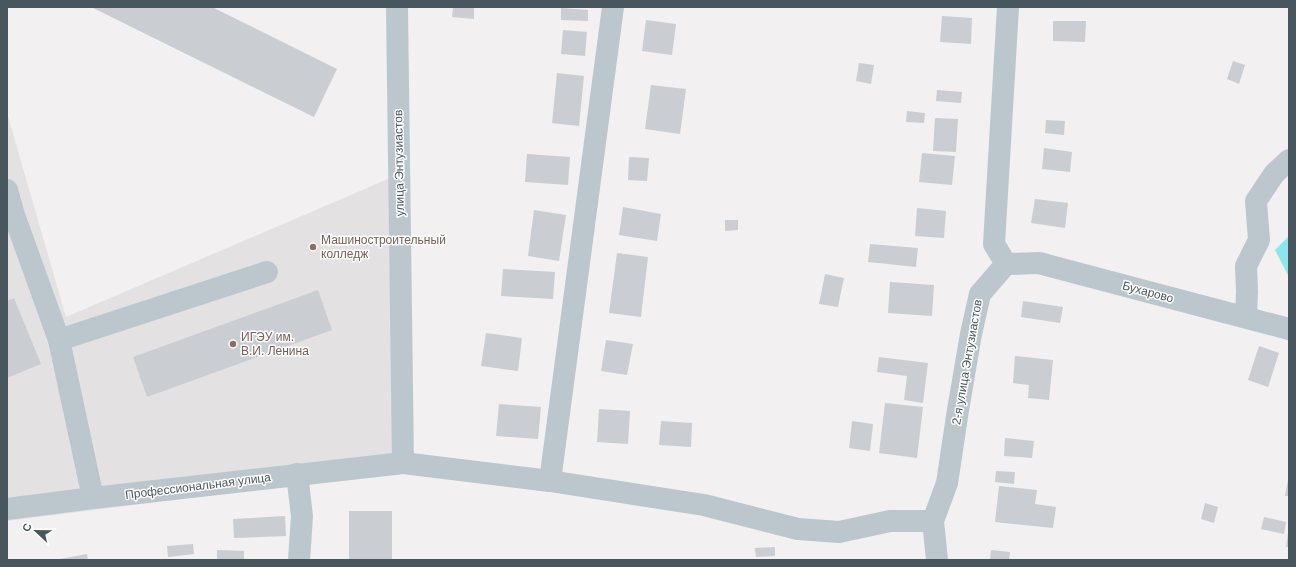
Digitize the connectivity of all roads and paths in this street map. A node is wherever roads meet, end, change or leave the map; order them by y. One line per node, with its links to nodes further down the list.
1 (397, 7): 12 (street, улица Энтузиастов)
2 (613, 7): 14 (street)
3 (1008, 7): 7 (street)
4 (1289, 160): 9 (street)
5 (7, 190): 6 (street)
6 (10, 216): 11 (street)
7 (1006, 264): 9 (street, Бухарово); 17 (street, 2-я улица Энтузиастов)
8 (267, 272): 11 (street)
9 (1246, 318): 10 (street, Бухарово)
10 (1289, 329)
11 (59, 340): 15 (street)
12 (396, 464): 13 (street, Профессиональная улица); 14 (street, Профессиональная улица)
13 (297, 474): 15 (street, Профессиональная улица); 18 (street)
14 (550, 481): 17 (street, Профессиональная улица)
15 (93, 498): 16 (street, Профессиональная улица)
16 (7, 509)
17 (933, 521): 19 (street, 2-я улица Энтузиастов)
18 (299, 560)
19 (937, 560)

